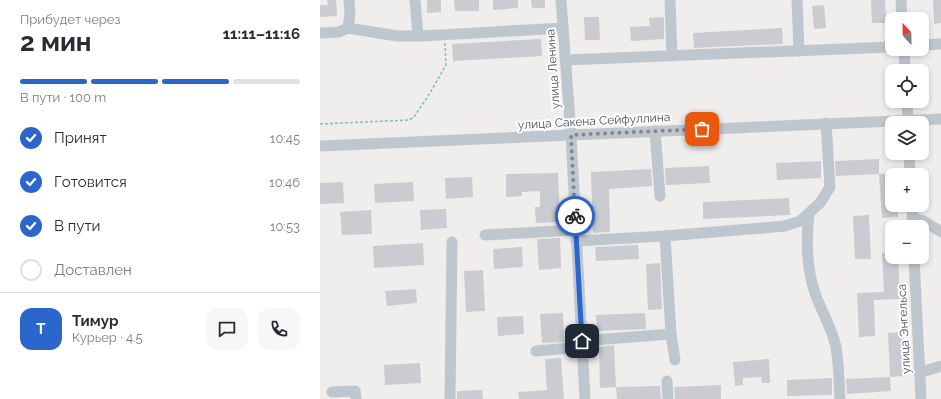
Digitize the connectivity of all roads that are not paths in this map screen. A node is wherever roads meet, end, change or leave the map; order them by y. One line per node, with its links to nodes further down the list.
1 (349, 0): 8 (street)
2 (415, 0): 11 (street)
3 (561, 0): 9 (street, улица Ленина)
4 (670, 0): 16 (street)
5 (797, 0): 15 (street)
6 (901, 0): 7 (street)
7 (902, 12)
8 (348, 28): 10 (street); 11 (street)
9 (563, 28): 11 (street); 17 (street, улица Ленина)
10 (320, 33)
11 (418, 36)
12 (941, 44): 13 (street)
13 (929, 45)
14 (885, 47): 15 (street)
15 (799, 50): 16 (street)
16 (672, 56): 17 (street)
17 (565, 60): 23 (street, улица Ленина)
18 (941, 119): 19 (street, улица Сакена Сейфуллина)
19 (929, 120)
20 (885, 122): 21 (street, улица Сакена Сейфуллина)
21 (826, 123): 22 (street, улица Сакена Сейфуллина); 26 (street)
22 (655, 131): 23 (street, улица Сакена Сейфуллина); 25 (street)
23 (571, 135): 24 (street, улица Сакена Сейфуллина); 30 (street, улица Ленина)
24 (320, 146)
25 (660, 196)
26 (809, 214): 31 (street); 46 (street)
27 (929, 224): 28 (street)
28 (941, 232)
29 (485, 235): 30 (street)
30 (576, 235): 31 (street); 35 (street, улица Ленина)
31 (665, 236): 34 (street)
32 (452, 242): 43 (street)
33 (914, 264): 39 (street, улица Энгельса)
34 (671, 334): 35 (street); 37 (street)
35 (582, 344): 36 (street); 44 (street, улица Ленина)
36 (536, 351)
37 (675, 360)
38 (941, 366): 39 (street)
39 (920, 373): 47 (street, улица Энгельса)
40 (666, 381): 45 (street)
41 (332, 392): 42 (street)
42 (356, 399)
43 (450, 399)
44 (584, 399)
45 (668, 399)
46 (840, 399)
47 (921, 399)

